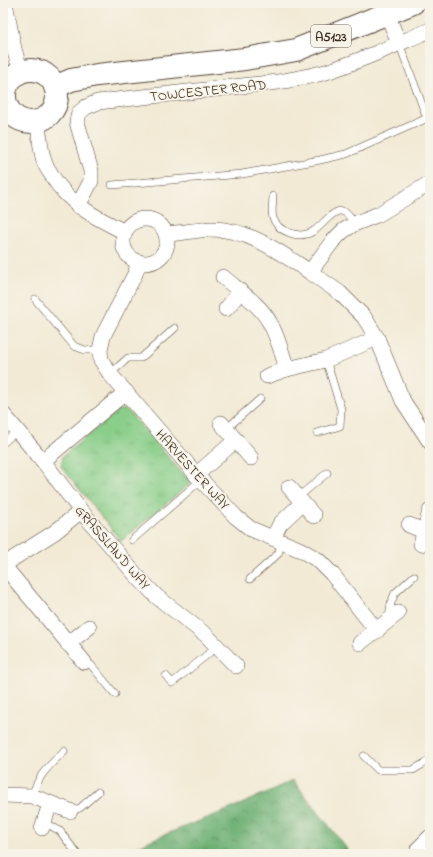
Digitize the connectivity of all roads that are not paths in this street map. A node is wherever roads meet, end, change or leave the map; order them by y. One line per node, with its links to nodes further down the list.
1 (5, 3): 6 (street)
2 (414, 3): 3 (main road, TOWCESTER ROAD / A5123)
3 (387, 14): 5 (street); 7 (main road, TOWCESTER ROAD / A5123)
4 (430, 30): 5 (street, TOWCESTER ROAD)
5 (399, 43): 9 (lane); 14 (street, TOWCESTER ROAD)
6 (21, 72): 7 (main road); 8 (main road)
7 (55, 87): 10 (main road)
8 (4, 98): 10 (main road)
9 (428, 117): 12 (lane)
10 (37, 122): 14 (street)
11 (429, 184): 15 (street)
12 (112, 185)
13 (273, 196): 15 (lane)
14 (78, 206): 16 (street)
15 (354, 224): 19 (street)
16 (125, 232): 17 (street); 18 (street)
17 (166, 234): 18 (street); 19 (street)
18 (139, 262): 26 (street)
19 (310, 272): 25 (street)
20 (223, 277): 21 (street)
21 (240, 292): 23 (street); 28 (street)
22 (35, 299): 26 (lane)
23 (226, 308)
24 (175, 328): 29 (lane)
25 (377, 338): 27 (street); 37 (street)
26 (100, 350): 29 (street, HARVESTER WAY)
27 (326, 360): 28 (street); 36 (lane)
28 (287, 370): 30 (street)
29 (110, 374): 31 (street, HARVESTER WAY)
30 (267, 376)
31 (126, 392): 40 (street); 42 (street, HARVESTER WAY)
32 (260, 399): 35 (lane)
33 (3, 414): 34 (street, GRASSLAND WAY)
34 (17, 431): 38 (lane); 40 (street, GRASSLAND WAY)
35 (228, 431): 39 (street); 42 (street)
36 (317, 432)
37 (430, 442)
38 (3, 443)
39 (251, 458)
40 (43, 461): 44 (street, GRASSLAND WAY)
41 (327, 473): 43 (lane)
42 (199, 477): 48 (lane); 49 (street, HARVESTER WAY)
43 (296, 496): 46 (street); 49 (street)
44 (81, 511): 50 (street); 58 (street, GRASSLAND WAY)
45 (430, 511): 47 (street)
46 (314, 516)
47 (409, 525)
48 (132, 540)
49 (278, 540): 52 (lane); 55 (street, HARVESTER WAY)
50 (4, 566): 57 (street)
51 (414, 576): 53 (lane)
52 (250, 579)
53 (394, 616): 55 (street)
54 (89, 627): 57 (street)
55 (377, 630): 56 (street)
56 (360, 643)
57 (68, 644): 59 (street)
58 (218, 646): 60 (street, GRASSLAND WAY); 61 (lane)
59 (84, 662): 62 (lane)
60 (236, 666)
61 (166, 676)
62 (115, 694)
63 (64, 751): 68 (lane)
64 (364, 756): 65 (lane)
65 (430, 760)
66 (98, 792): 70 (lane)
67 (3, 795): 68 (street)
68 (32, 796): 69 (street)
69 (50, 804): 70 (street); 71 (street)
70 (70, 811)
71 (43, 825): 74 (lane)
72 (430, 837): 73 (street)
73 (420, 852)
74 (77, 854)

